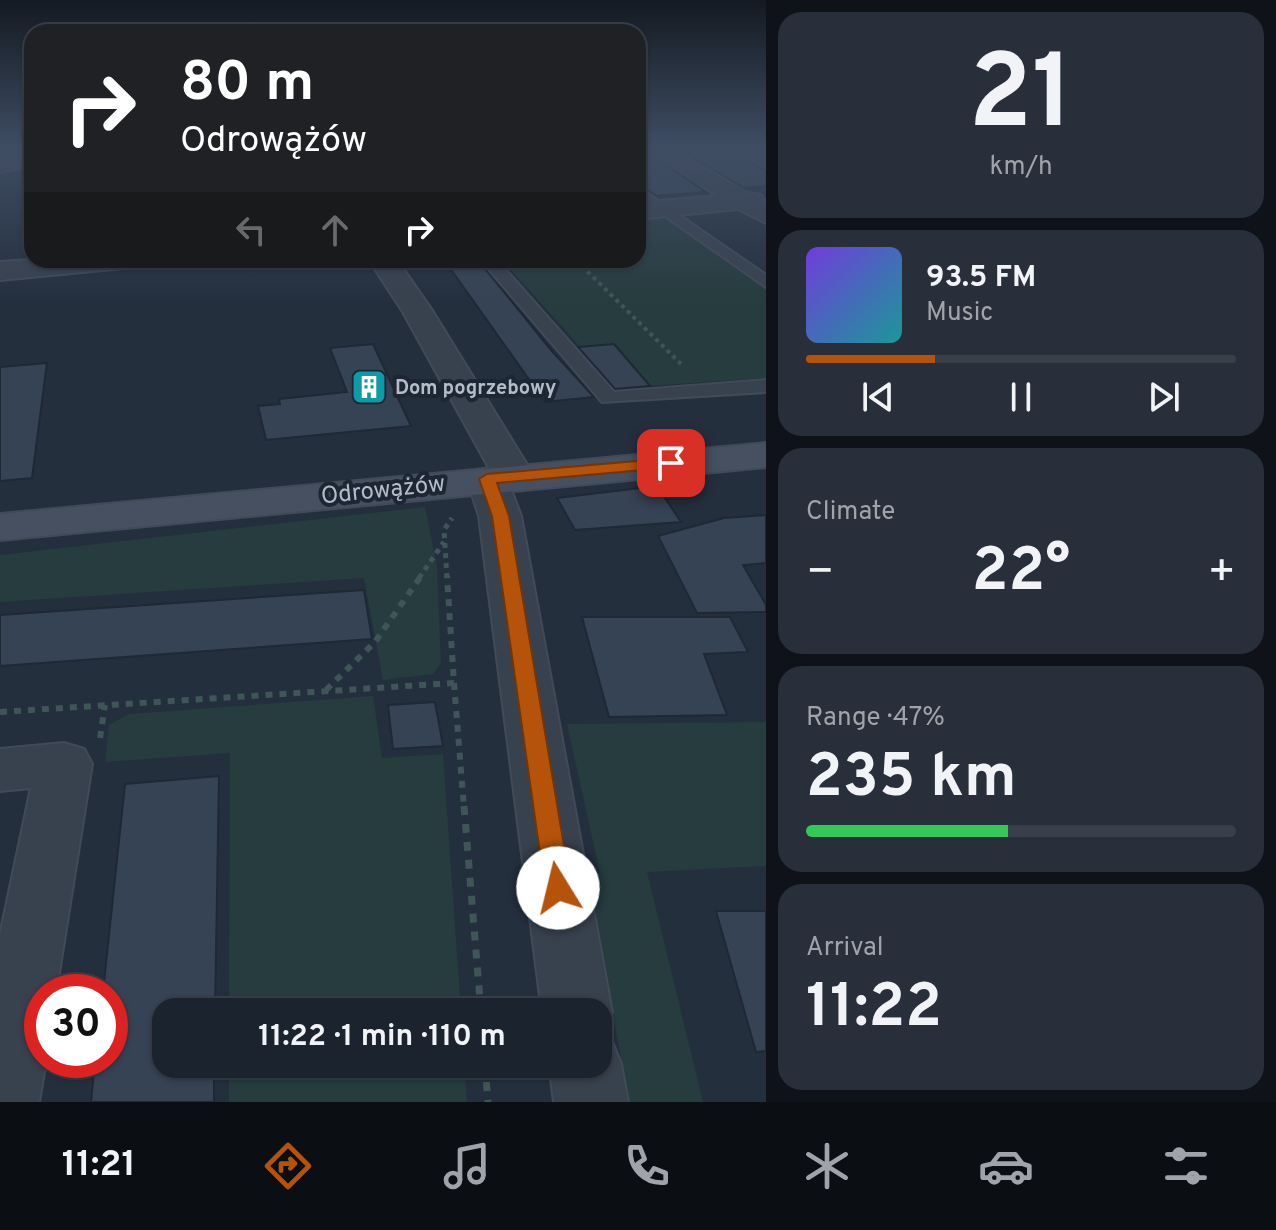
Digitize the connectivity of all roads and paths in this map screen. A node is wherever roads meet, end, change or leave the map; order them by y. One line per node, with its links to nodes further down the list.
1 (755, 200): 2 (street); 3 (street)
2 (650, 210): 9 (lane)
3 (766, 215)
4 (34, 268): 8 (street)
5 (388, 268): 13 (street)
6 (496, 268): 11 (lane)
7 (585, 268): 11 (path)
8 (0, 271)
9 (766, 282)
10 (766, 386): 11 (lane)
11 (706, 391)
12 (766, 455): 13 (street, Odrowążów)
13 (486, 488): 14 (street, Odrowążów); 15 (path); 21 (street)
14 (0, 527)
15 (445, 541): 16 (path); 17 (path)
16 (454, 683): 17 (path); 20 (path)
17 (325, 691): 18 (path)
18 (0, 712)
19 (0, 770): 24 (street)
20 (480, 998)
21 (575, 998)
22 (486, 1078): 25 (path)
23 (587, 1078): 26 (street)
24 (2, 1102)
25 (488, 1102)
26 (591, 1102)

